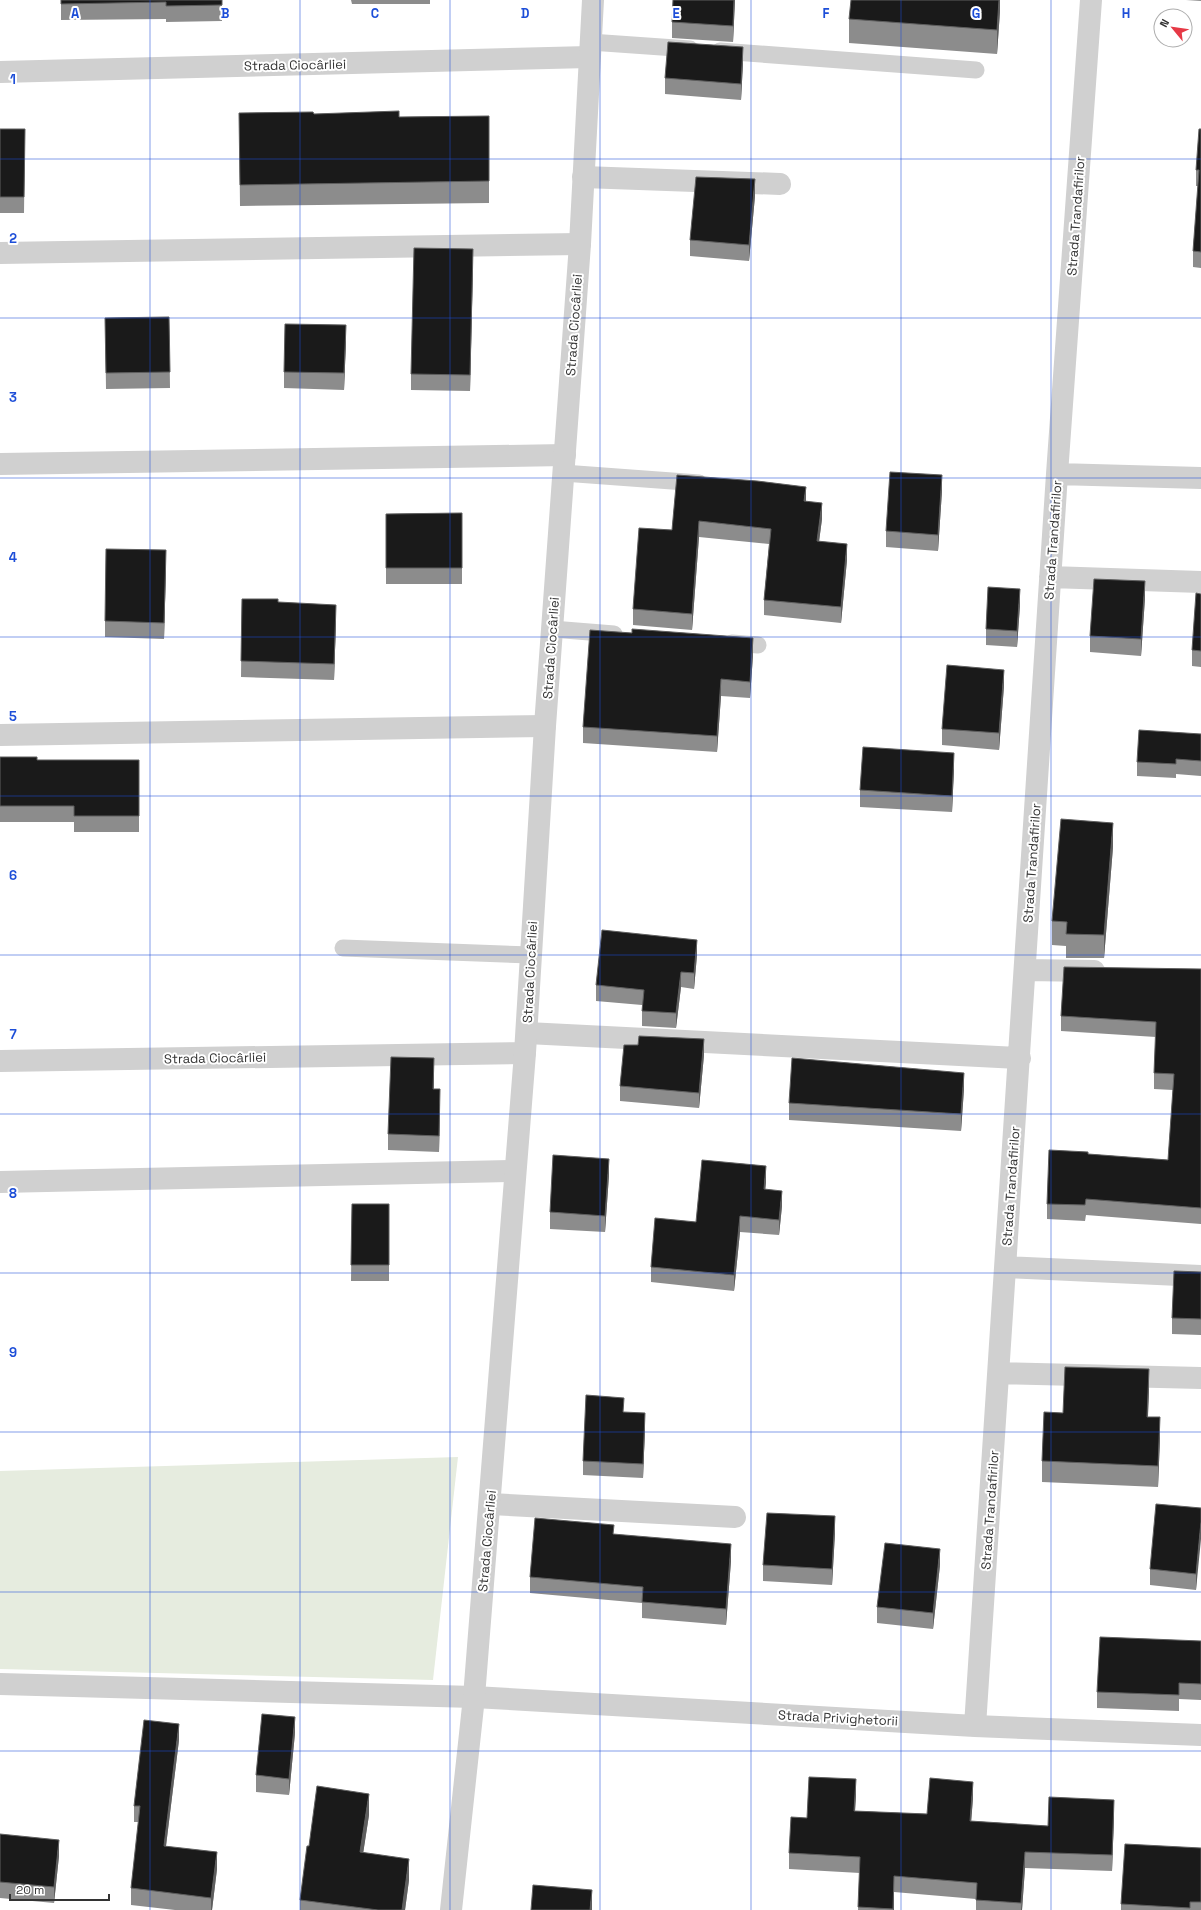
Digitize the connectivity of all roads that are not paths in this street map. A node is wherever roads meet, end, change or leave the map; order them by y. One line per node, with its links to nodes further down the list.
1 (593, 0): 3 (street, Strada Ciocârliei)
2 (1091, 0): 12 (street, Strada Trandafirilor)
3 (590, 50): 4 (lane); 5 (street, Strada Ciocârliei); 6 (street, Strada Ciocârliei)
4 (976, 70)
5 (0, 72)
6 (583, 177): 7 (street); 8 (street, Strada Ciocârliei)
7 (780, 184)
8 (580, 244): 9 (street); 11 (street, Strada Ciocârliei)
9 (0, 253)
10 (0, 464): 11 (street)
11 (564, 464): 14 (lane); 17 (street, Strada Ciocârliei)
12 (1057, 474): 13 (street); 15 (street, Strada Trandafirilor)
13 (1201, 478)
14 (714, 484)
15 (1050, 577): 16 (street); 25 (street, Strada Trandafirilor)
16 (1201, 582)
17 (552, 629): 18 (lane); 21 (street, Strada Ciocârliei)
18 (631, 635)
19 (719, 642): 20 (lane)
20 (758, 645)
21 (545, 726): 22 (street); 24 (street, Strada Ciocârliei)
22 (0, 735)
23 (343, 948): 24 (lane)
24 (531, 955): 27 (street, Strada Ciocârliei)
25 (1025, 970): 26 (street); 28 (street, Strada Trandafirilor)
26 (1113, 971)
27 (526, 1043): 28 (street); 29 (street, Strada Ciocârliei); 30 (street, Strada Ciocârliei)
28 (1020, 1058): 32 (street, Strada Trandafirilor)
29 (0, 1061)
30 (515, 1171): 31 (street); 36 (street, Strada Ciocârliei)
31 (0, 1182)
32 (1006, 1267): 33 (street); 34 (street, Strada Trandafirilor)
33 (1201, 1276)
34 (999, 1373): 35 (street); 40 (street, Strada Trandafirilor)
35 (1201, 1378)
36 (490, 1504): 37 (street); 39 (street, Strada Ciocârliei)
37 (735, 1517)
38 (0, 1684): 39 (street, Strada Privighetorii)
39 (474, 1697): 40 (street, Strada Privighetorii); 42 (street, Strada Ciocârliei)
40 (975, 1726): 41 (street, Strada Privighetorii)
41 (1201, 1735)
42 (451, 1910)

